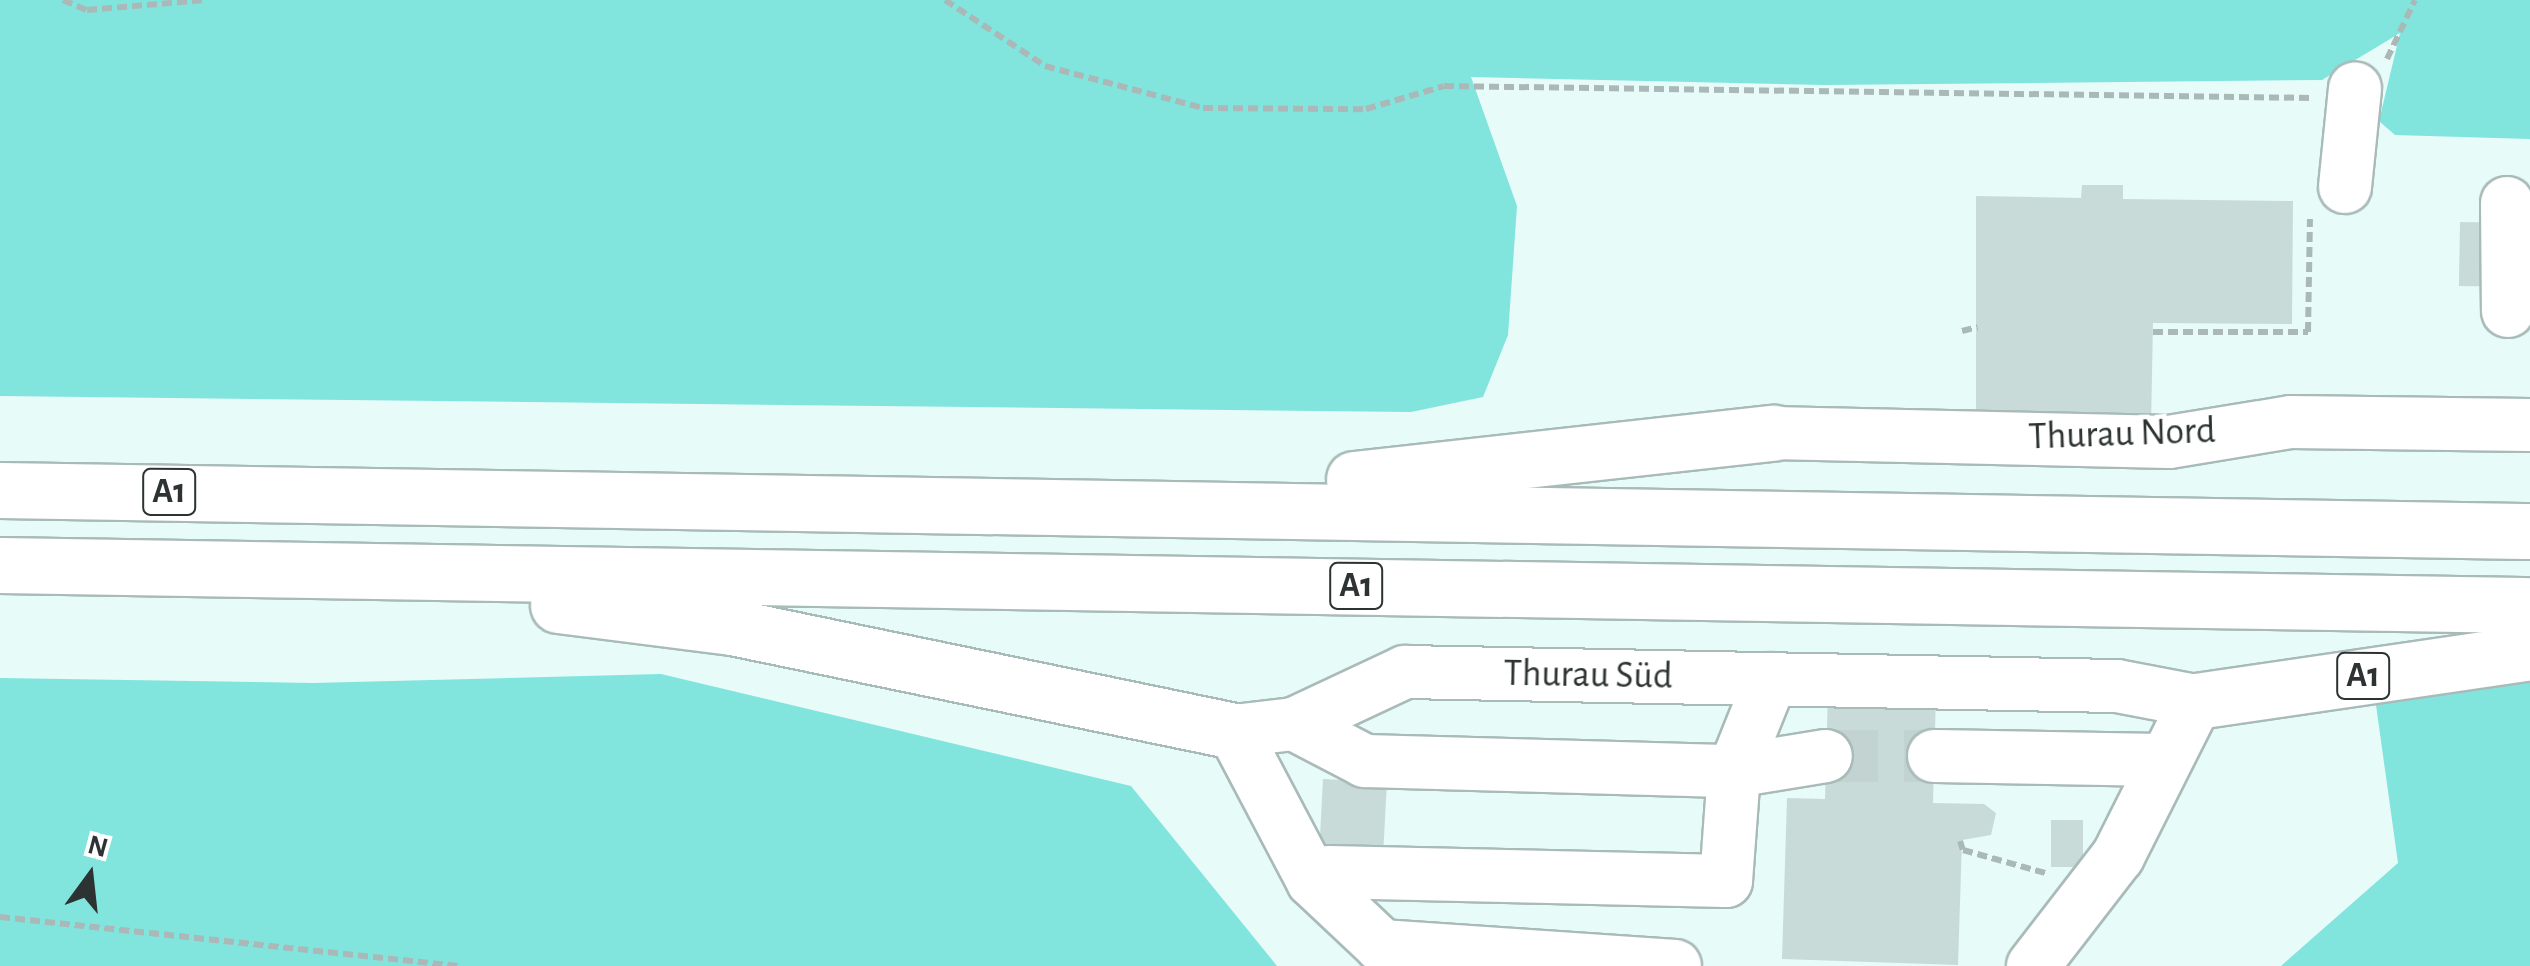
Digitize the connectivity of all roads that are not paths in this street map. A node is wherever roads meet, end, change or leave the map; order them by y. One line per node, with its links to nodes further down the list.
1 (2327, 99): 2 (lane)
2 (2328, 196)
3 (2507, 202): 4 (lane)
4 (2508, 311)
5 (2530, 425): 6 (lane, Thurau Nord)
6 (1773, 433): 8 (highway, A1)
7 (0, 490): 8 (highway, A1)
8 (892, 502): 9 (highway, A1)
9 (2530, 531)
10 (0, 565): 11 (highway, A1)
11 (182, 568): 12 (highway, A1); 17 (highway, A1)
12 (2530, 605)
13 (2530, 652): 15 (highway, A1)
14 (1770, 679): 15 (lane, Thurau Süd); 16 (lane, Thurau Süd); 21 (lane)
15 (2196, 701): 20 (lane)
16 (1294, 724): 17 (lane, Thurau Süd); 21 (lane)
17 (1234, 731): 22 (lane)
18 (1826, 756): 21 (lane)
19 (1934, 756): 20 (lane)
20 (2163, 760): 24 (lane)
21 (1734, 771): 22 (lane)
22 (1314, 881): 23 (lane)
23 (1675, 966)
24 (2033, 966)

